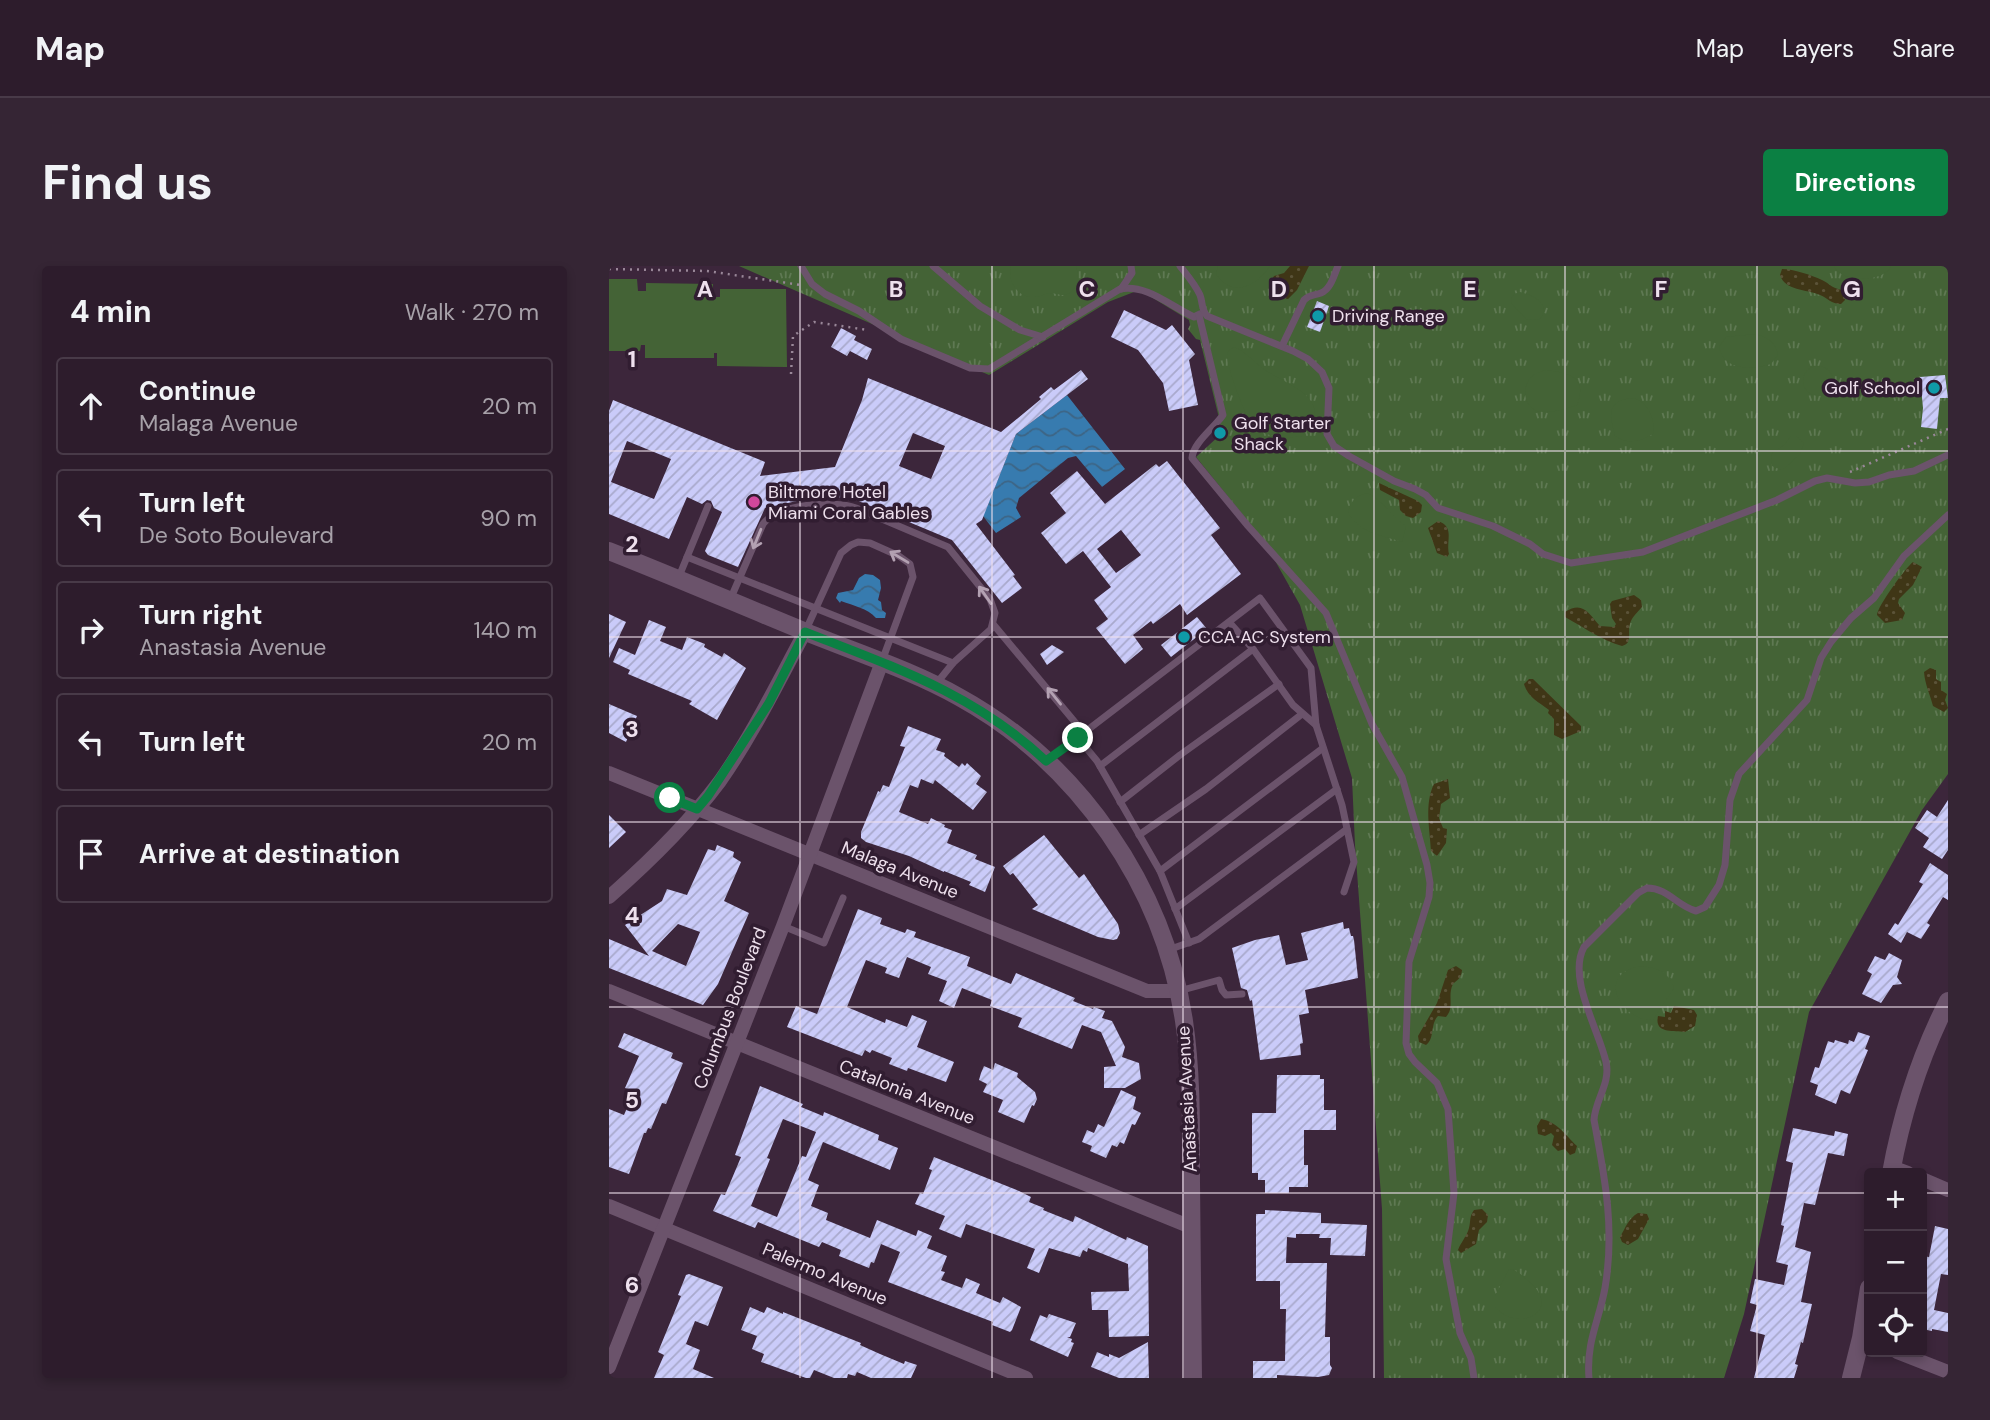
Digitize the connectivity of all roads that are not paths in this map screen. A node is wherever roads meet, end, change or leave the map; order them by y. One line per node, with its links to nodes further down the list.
1 (801, 266): 8 (lane)
2 (933, 266): 8 (lane)
3 (1131, 266): 6 (lane)
4 (1180, 266): 7 (lane)
5 (1338, 266): 9 (lane)
6 (1120, 289): 7 (lane); 8 (lane)
7 (1201, 314): 9 (lane); 66 (lane)
8 (1043, 337)
9 (1282, 346): 10 (lane)
10 (1948, 455)
11 (708, 506): 14 (lane)
12 (1948, 515): 67 (lane)
13 (609, 551): 16 (street, Anastasia Avenue)
14 (687, 557): 15 (lane); 16 (lane)
15 (741, 578): 17 (lane); 18 (lane); 19 (lane, one-way to 15)
16 (678, 579): 17 (street, Anastasia Avenue)
17 (730, 600): 21 (street, Anastasia Avenue)
18 (817, 607): 21 (lane); 22 (lane); 22 (lane, one-way to 18)
19 (993, 624): 25 (lane); 30 (lane, one-way to 19)
20 (1230, 624): 23 (lane); 29 (lane); 30 (lane)
21 (805, 632): 24 (street, Anastasia Avenue); 37 (street)
22 (891, 638): 24 (lane); 25 (lane)
23 (1253, 649): 26 (lane); 33 (lane)
24 (882, 662): 27 (street, Anastasia Avenue); 40 (street, Columbus Boulevard)
25 (953, 663): 27 (lane)
26 (1279, 684): 28 (lane); 36 (lane)
27 (935, 685): 32 (street, Anastasia Avenue)
28 (1302, 713): 29 (lane); 39 (lane)
29 (1316, 725): 31 (lane)
30 (1081, 736): 32 (lane); 33 (lane)
31 (1323, 748): 35 (lane); 41 (lane)
32 (1046, 761): 48 (street, Anastasia Avenue)
33 (1100, 766): 36 (lane)
34 (609, 773): 37 (street, Malaga Avenue)
35 (1337, 789): 38 (lane); 45 (lane)
36 (1120, 802): 39 (lane)
37 (697, 809): 40 (street, Malaga Avenue); 43 (street)
38 (1347, 829): 42 (lane); 47 (lane)
39 (1139, 835): 41 (lane)
40 (810, 855): 46 (street, Columbus Boulevard); 50 (street, Malaga Avenue)
41 (1160, 871): 45 (lane)
42 (1344, 892)
43 (609, 897)
44 (843, 898): 46 (lane)
45 (1175, 909): 47 (lane)
46 (783, 926): 53 (street, Columbus Boulevard)
47 (1189, 943): 48 (lane)
48 (1168, 950): 50 (street, Anastasia Avenue)
49 (609, 991): 53 (street, Catalonia Avenue)
50 (1178, 991): 51 (lane); 58 (street, Anastasia Avenue)
51 (1242, 994)
52 (1947, 1004): 54 (street)
53 (737, 1044): 58 (street, Catalonia Avenue); 59 (street, Columbus Boulevard)
54 (1897, 1168)
55 (1927, 1181): 56 (street)
56 (1948, 1190)
57 (609, 1206): 59 (street, Palermo Avenue)
58 (1191, 1227): 65 (street, Anastasia Avenue)
59 (664, 1228): 62 (street, Columbus Boulevard); 64 (street, Palermo Avenue)
60 (1864, 1342): 68 (street)
61 (1910, 1357): 63 (street)
62 (609, 1367)
63 (1948, 1372)
64 (1026, 1378)
65 (1193, 1378)
66 (1474, 1378)
67 (1589, 1378)
68 (1851, 1378)

